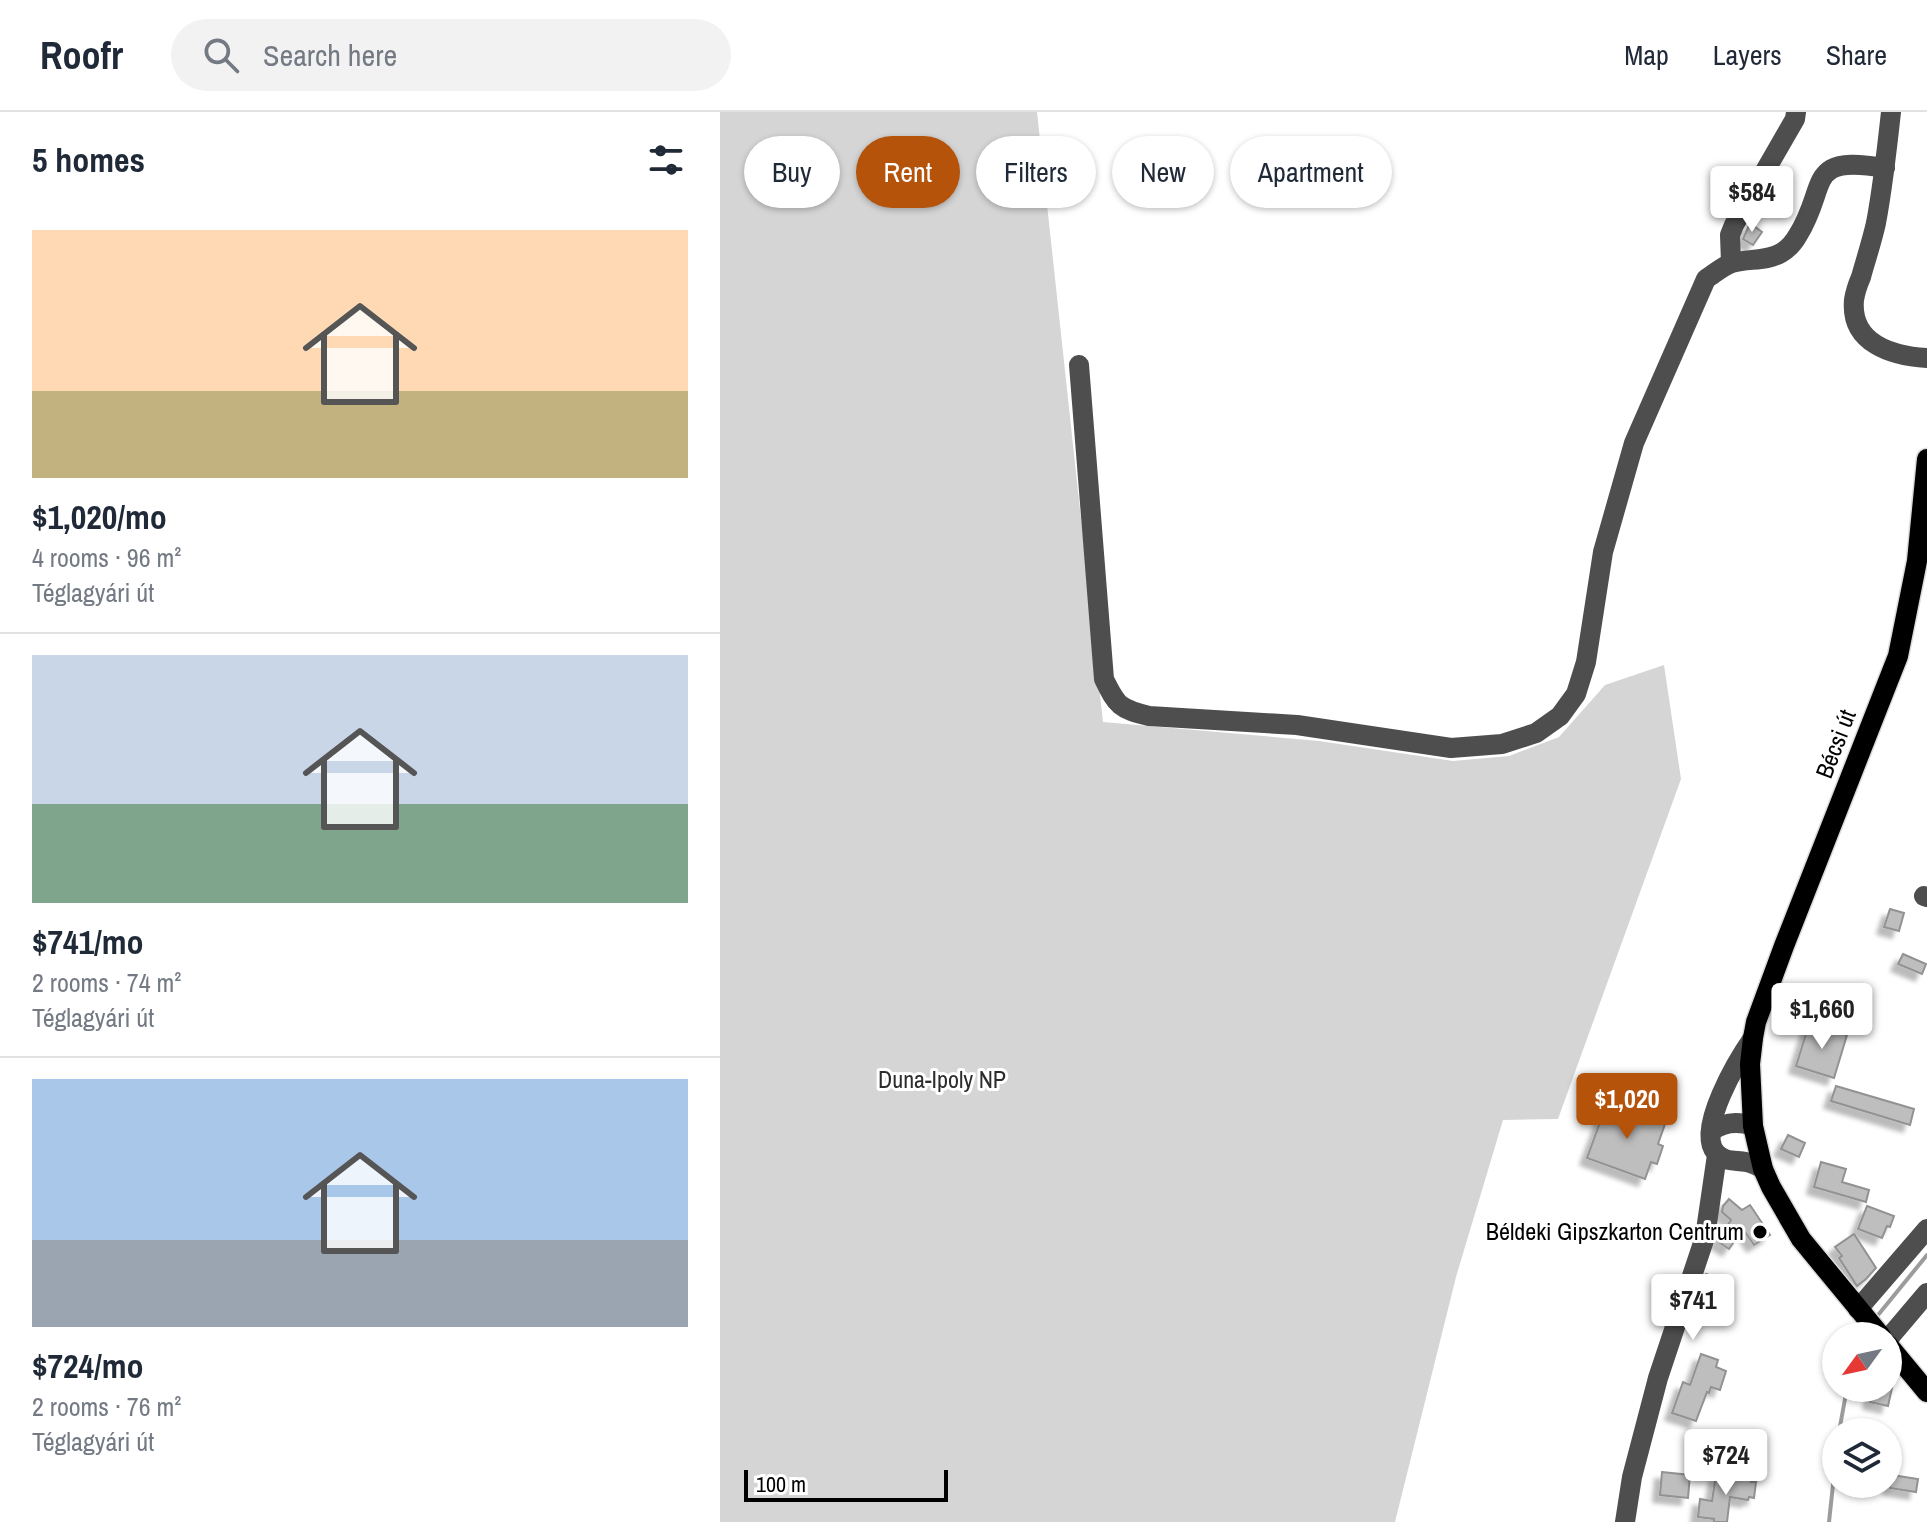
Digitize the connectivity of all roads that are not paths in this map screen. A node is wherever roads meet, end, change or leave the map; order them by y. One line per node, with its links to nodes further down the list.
1 (1796, 112): 4 (street)
2 (1891, 112): 3 (street)
3 (1885, 168): 4 (street); 5 (street)
4 (1731, 263): 6 (street)
5 (1927, 358)
6 (1079, 365)
7 (1927, 459): 8 (main road, Bécsi út)
8 (1753, 1038): 9 (main road, Bécsi út); 10 (street)
9 (1753, 1126): 10 (street); 12 (main road)
10 (1712, 1131): 11 (street)
11 (1717, 1155): 12 (street); 20 (street)
12 (1757, 1161): 15 (main road)
13 (1927, 1229): 15 (street)
14 (1927, 1293): 17 (street)
15 (1858, 1309): 16 (main road)
16 (1869, 1322)
17 (1902, 1324)
18 (1902, 1360): 19 (main road)
19 (1927, 1392)
20 (1625, 1522)

